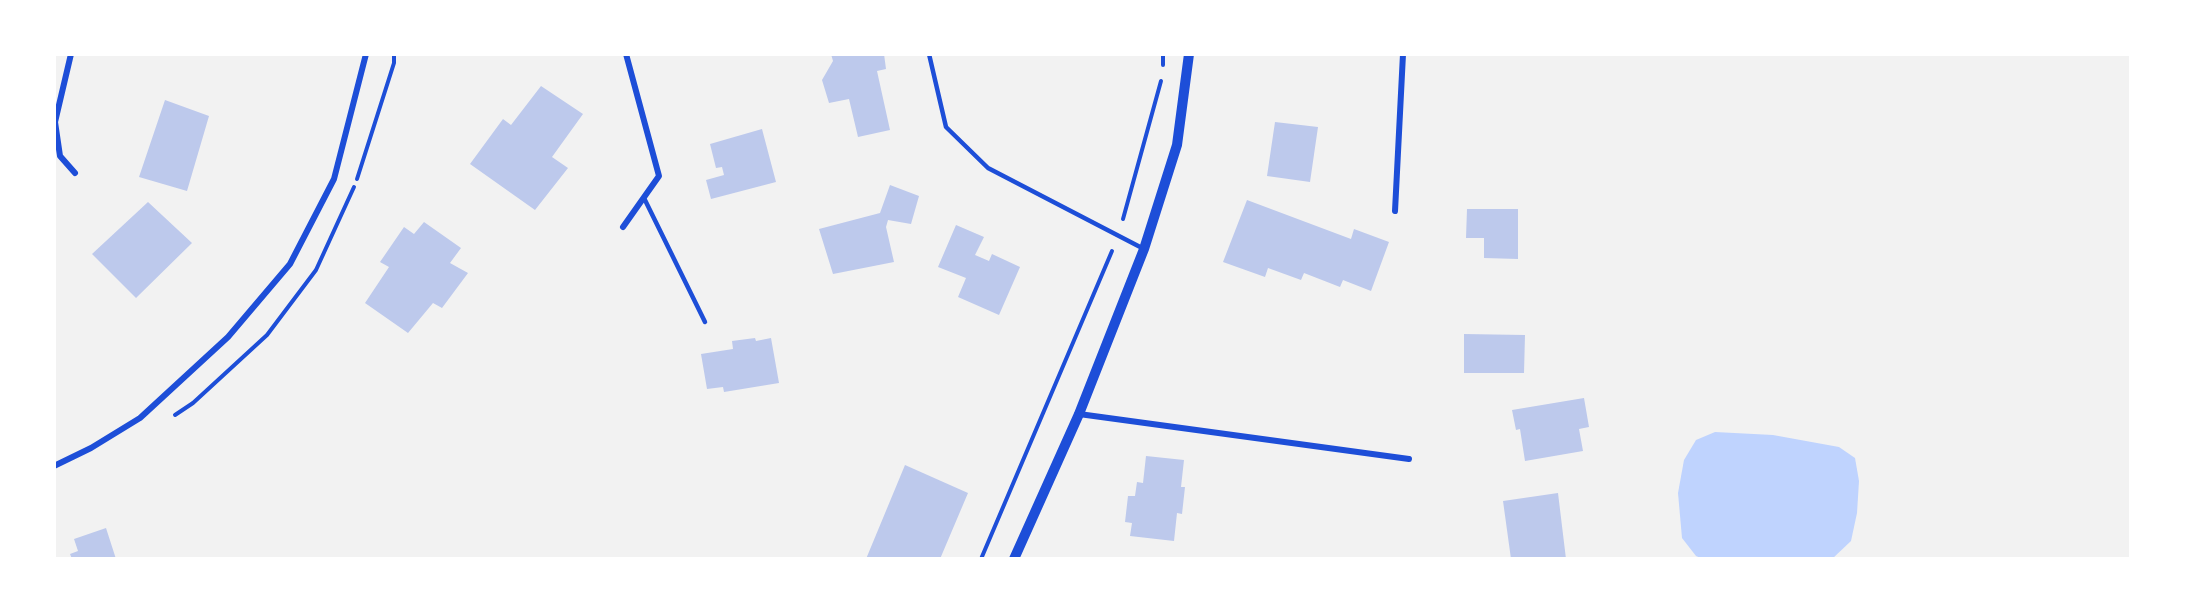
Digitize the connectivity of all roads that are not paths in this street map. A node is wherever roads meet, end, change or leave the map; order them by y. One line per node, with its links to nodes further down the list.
1 (70, 54): 7 (street)
2 (366, 54): 15 (street)
3 (626, 54): 8 (street)
4 (929, 54): 11 (lane)
5 (1189, 54): 11 (street)
6 (1403, 54): 9 (street)
7 (75, 173)
8 (644, 198): 10 (street); 12 (lane)
9 (1395, 211)
10 (623, 227)
11 (1144, 249): 13 (street)
12 (705, 322)
13 (1079, 414): 14 (street); 16 (street)
14 (1409, 459)
15 (54, 466)
16 (1014, 559)

